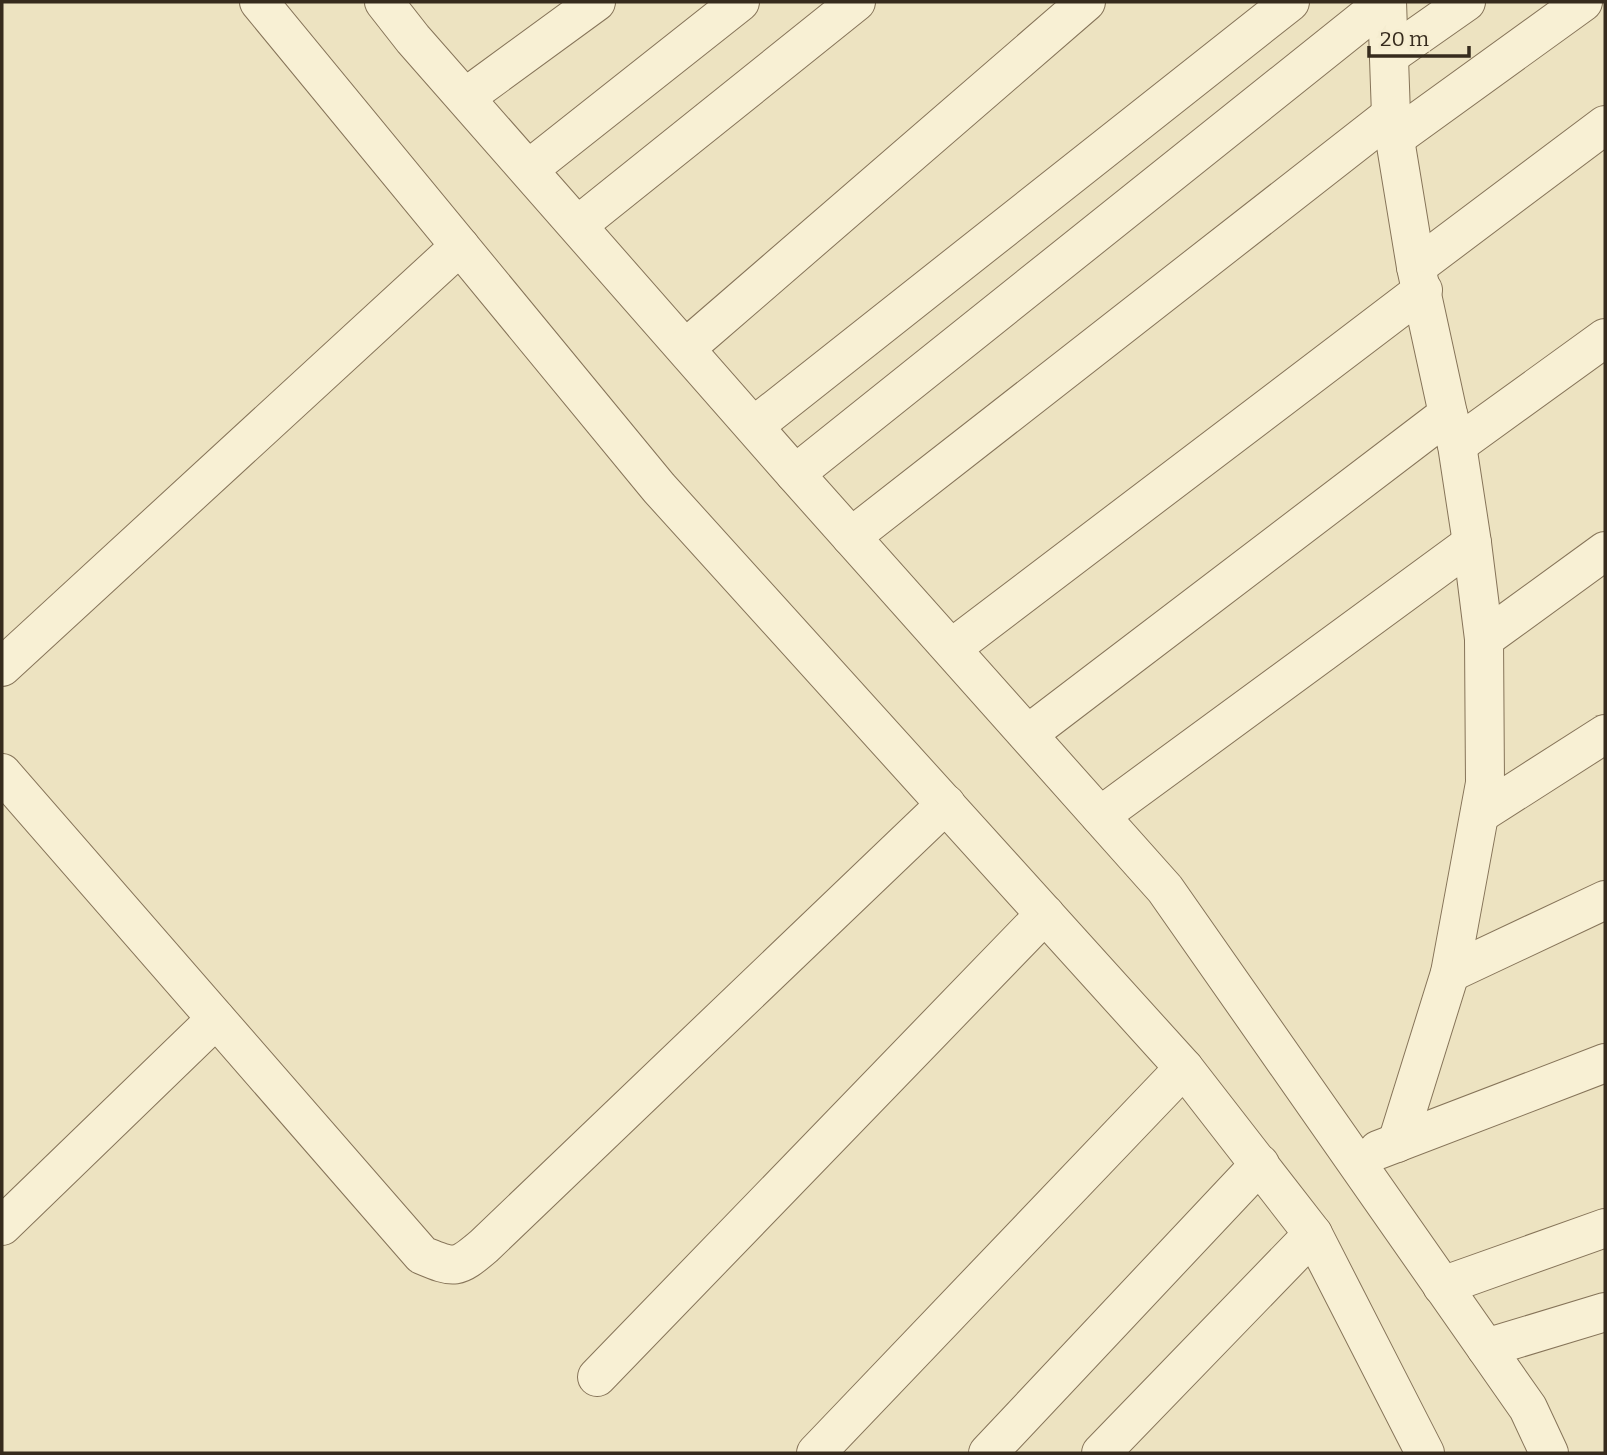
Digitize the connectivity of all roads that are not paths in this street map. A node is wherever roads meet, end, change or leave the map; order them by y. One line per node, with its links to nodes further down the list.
1 (259, 2): 17 (street)
2 (384, 2): 12 (street)
3 (596, 2): 12 (street)
4 (740, 2): 15 (street)
5 (856, 2): 16 (street)
6 (1086, 2): 20 (street)
7 (1290, 2): 21 (street)
8 (1386, 2): 11 (street); 23 (street)
9 (1466, 2): 11 (street)
10 (1583, 2): 14 (street)
11 (1389, 56): 14 (street)
12 (466, 97): 15 (street)
13 (1605, 125): 18 (street)
14 (1393, 126): 18 (street); 24 (street)
15 (529, 169): 16 (street)
16 (578, 225): 20 (street)
17 (460, 246): 29 (street); 33 (street)
18 (1419, 278): 22 (street); 28 (street)
19 (1605, 338): 22 (street)
20 (687, 348): 21 (street)
21 (754, 426): 23 (street)
22 (1453, 429): 25 (street); 30 (street)
23 (795, 474): 24 (street)
24 (851, 537): 28 (street)
25 (1472, 542): 27 (street); 35 (street)
26 (1605, 551): 27 (street)
27 (1484, 639): 34 (street)
28 (952, 648): 30 (street)
29 (2, 667)
30 (1028, 734): 35 (street)
31 (1605, 734): 34 (street)
32 (2, 773): 39 (street)
33 (946, 804): 37 (street); 39 (street)
34 (1480, 814): 38 (street)
35 (1100, 816): 43 (street)
36 (1605, 900): 38 (street)
37 (1045, 914): 41 (street); 51 (street)
38 (1450, 973): 42 (street)
39 (216, 1018): 45 (street)
40 (1605, 1063): 42 (street)
41 (1184, 1068): 44 (street); 52 (street)
42 (1397, 1143): 43 (street)
43 (1353, 1158): 48 (street)
44 (1260, 1164): 47 (street); 53 (street)
45 (2, 1226)
46 (1605, 1228): 48 (street)
47 (1313, 1234): 54 (street); 55 (street)
48 (1442, 1286): 50 (street)
49 (1605, 1312): 50 (street)
50 (1486, 1348): 56 (street)
51 (597, 1377)
52 (816, 1453)
53 (988, 1453)
54 (1101, 1453)
55 (1425, 1453)
56 (1549, 1453)

